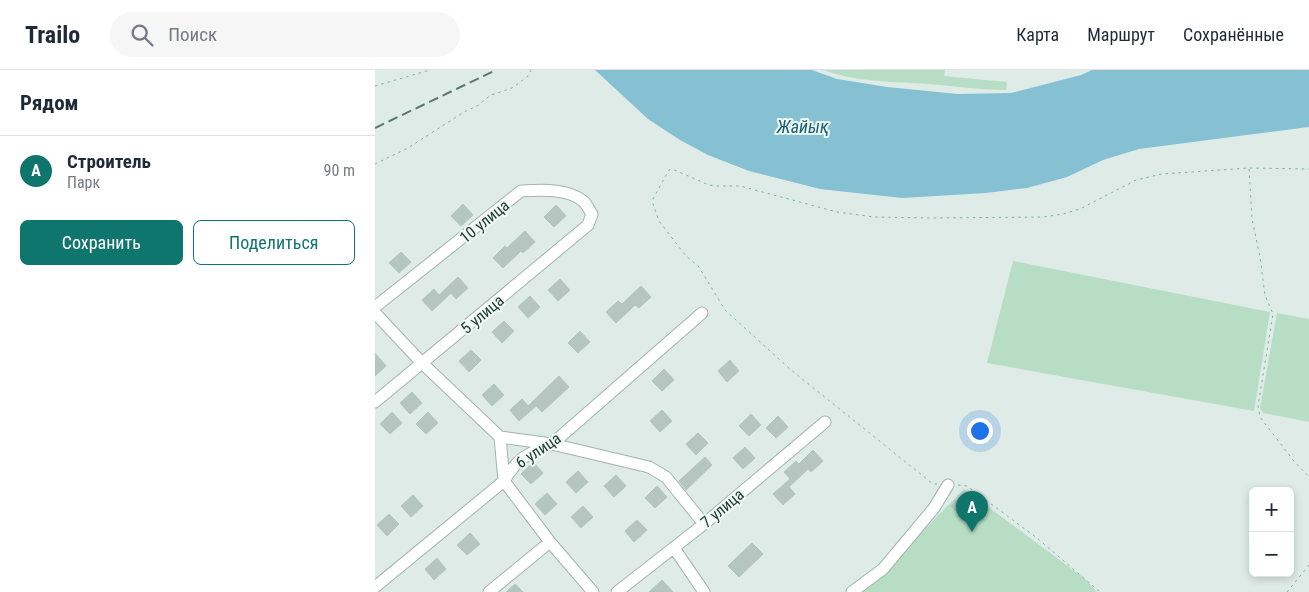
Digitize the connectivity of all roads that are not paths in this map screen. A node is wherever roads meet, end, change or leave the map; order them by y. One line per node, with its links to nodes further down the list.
1 (588, 225): 2 (street, 10 улица); 5 (street, 5 улица)
2 (375, 307)
3 (702, 313): 9 (street, 6 улица)
4 (375, 314): 5 (street)
5 (422, 363): 6 (street, 5 улица); 8 (street)
6 (375, 402)
7 (825, 422): 12 (street, 7 улица)
8 (500, 437): 9 (street); 10 (street)
9 (552, 444): 10 (street, 6 улица); 12 (street)
10 (504, 481): 13 (street); 15 (street, 6 улица)
11 (948, 485): 20 (street)
12 (704, 524): 14 (street, 7 улица)
13 (550, 542): 16 (street); 17 (street)
14 (674, 548): 18 (street, 7 улица); 19 (street)
15 (375, 587)
16 (489, 592)
17 (593, 592)
18 (617, 592)
19 (704, 592)
20 (852, 592)

